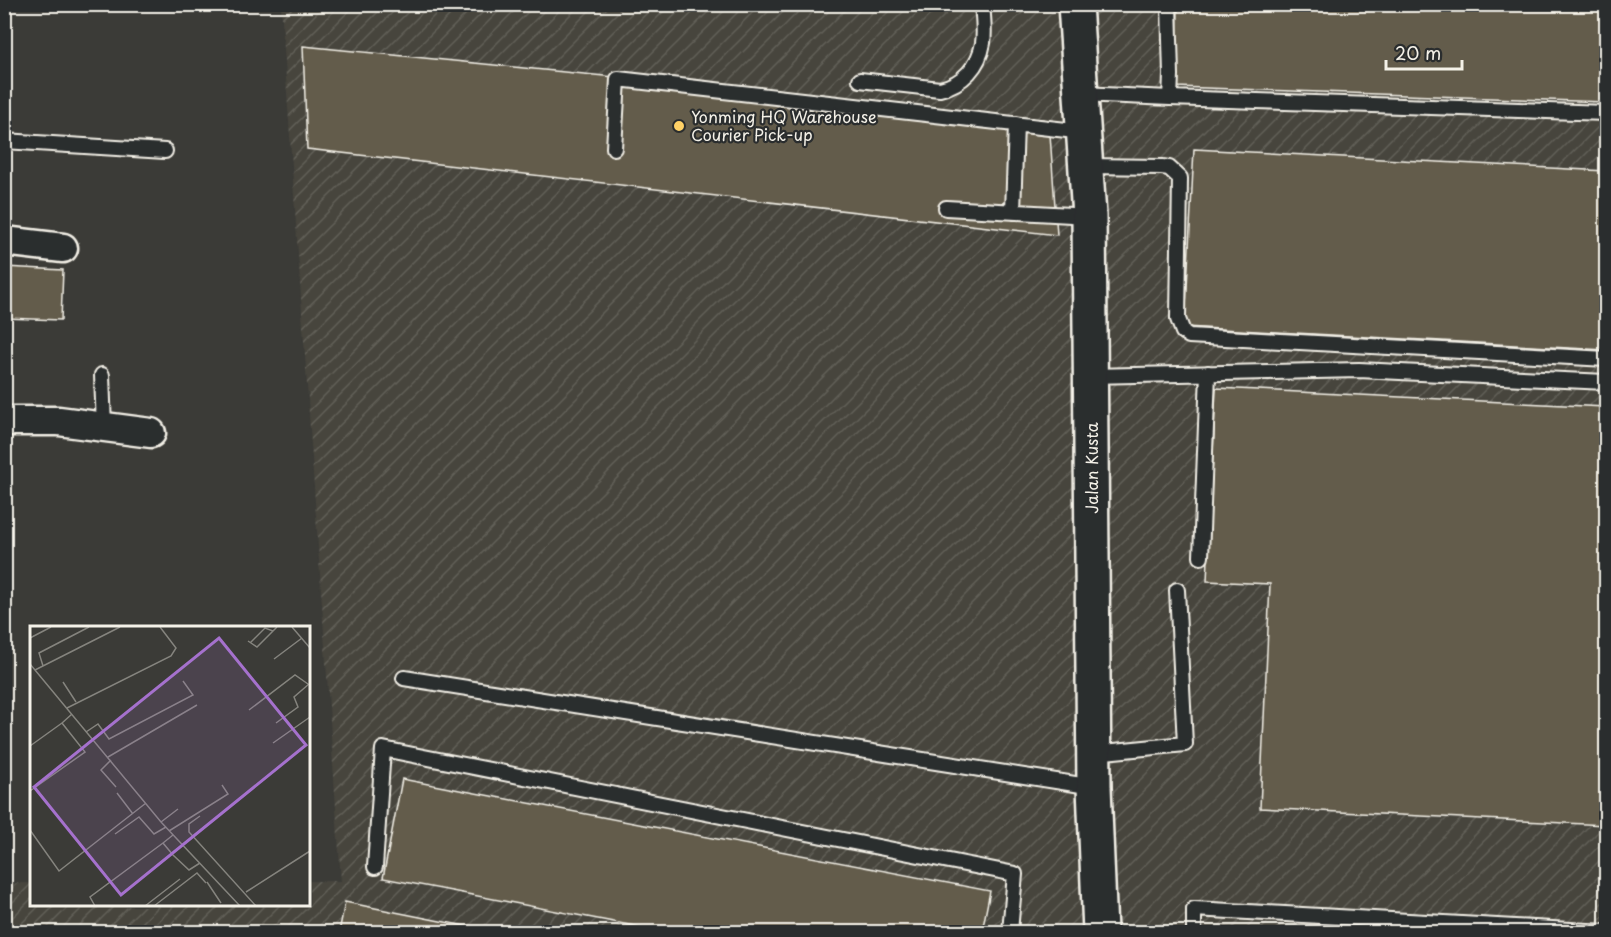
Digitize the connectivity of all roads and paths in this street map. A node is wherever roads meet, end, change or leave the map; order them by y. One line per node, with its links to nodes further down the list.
1 (982, 4): 4 (lane)
2 (1075, 4): 5 (street, Jalan Kusta)
3 (1168, 4): 6 (lane)
4 (861, 80)
5 (1082, 93): 6 (lane); 9 (street, Jalan Kusta)
6 (1170, 98): 7 (lane)
7 (1606, 113)
8 (1016, 124): 9 (lane); 11 (lane); 15 (lane)
9 (1084, 132): 13 (street, Jalan Kusta)
10 (4, 141): 12 (lane)
11 (614, 148)
12 (165, 151)
13 (1087, 166): 16 (street, Jalan Kusta); 19 (lane)
14 (946, 208): 15 (lane)
15 (1013, 212): 16 (lane)
16 (1089, 216): 22 (street, Jalan Kusta)
17 (4, 242): 18 (street)
18 (63, 248)
19 (1606, 359)
20 (1208, 373): 22 (lane); 23 (lane); 27 (lane)
21 (102, 375): 25 (lane)
22 (1091, 376): 30 (street, Jalan Kusta)
23 (1606, 382)
24 (4, 421): 25 (street)
25 (104, 427): 26 (street)
26 (151, 433)
27 (1201, 557)
28 (1178, 590): 30 (lane)
29 (404, 678): 31 (lane)
30 (1094, 753): 31 (street, Jalan Kusta)
31 (1094, 787): 36 (street, Jalan Kusta)
32 (375, 867): 35 (lane)
33 (1567, 931): 34 (lane); 37 (lane)
34 (1606, 932)
35 (1010, 933)
36 (1100, 933)
37 (1194, 933)

